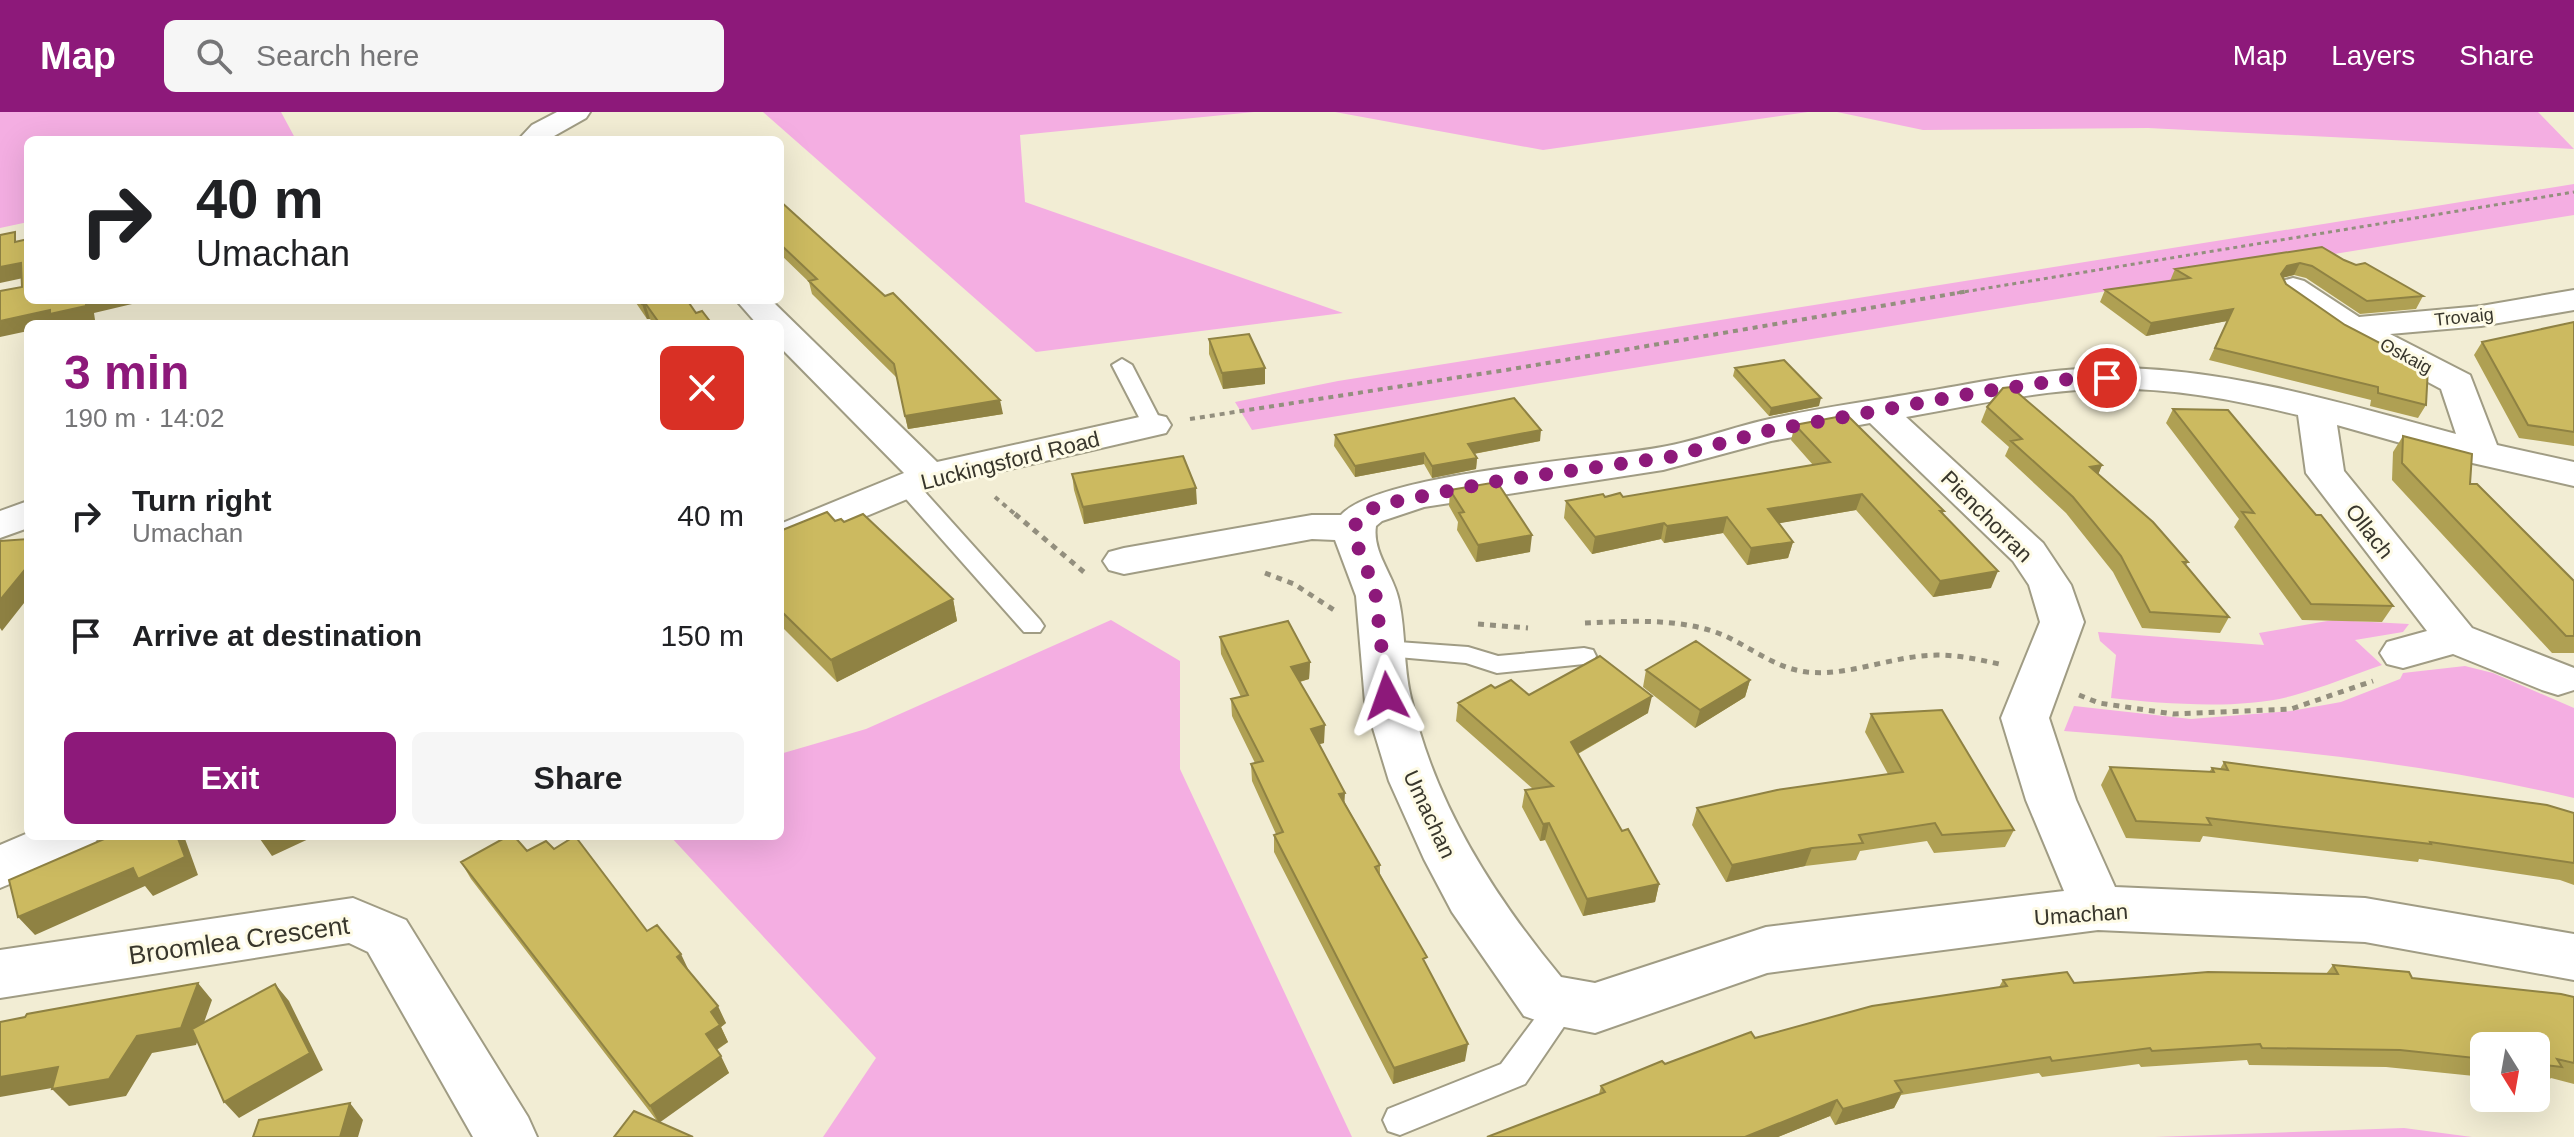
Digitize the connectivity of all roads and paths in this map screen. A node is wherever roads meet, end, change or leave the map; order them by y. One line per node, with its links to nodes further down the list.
1 (577, 112): 2 (street)
2 (535, 136)
3 (2574, 192): 13 (path)
4 (2293, 288): 8 (street, Oskaig)
5 (2574, 300): 8 (street, Trovaig)
6 (756, 304): 7 (street)
7 (772, 320)
8 (2352, 328): 14 (street, Oskaig)
9 (784, 333): 16 (street)
10 (1122, 365): 13 (lane)
11 (2316, 410): 12 (street); 14 (street); 26 (street, Ollach)
12 (1879, 411): 19 (street); 30 (street, Pienchorran)
13 (1153, 425): 16 (street, Luckingsford Road)
14 (2481, 454): 15 (street)
15 (2574, 474)
16 (918, 481): 20 (street, Luckingsford Road); 24 (lane)
17 (24, 515): 18 (street)
18 (0, 526)
19 (1355, 528): 21 (street); 27 (street, Umachan)
20 (784, 537)
21 (1124, 561)
22 (1471, 623): 25 (path)
23 (1571, 623): 30 (path)
24 (1032, 626)
25 (1541, 628)
26 (2456, 638): 28 (street); 31 (street, Ollach)
27 (1384, 649): 29 (lane); 37 (street, Umachan)
28 (2403, 653): 30 (path)
29 (1584, 656)
30 (2040, 678): 34 (street, Pienchorran)
31 (2558, 679)
32 (62, 840): 33 (street)
33 (3, 861)
34 (2098, 908): 35 (street, Umachan); 37 (street, Umachan)
35 (2574, 957)
36 (0, 974): 39 (street, Broomlea Crescent)
37 (1564, 1003): 38 (lane)
38 (1400, 1120)
39 (506, 1137)

